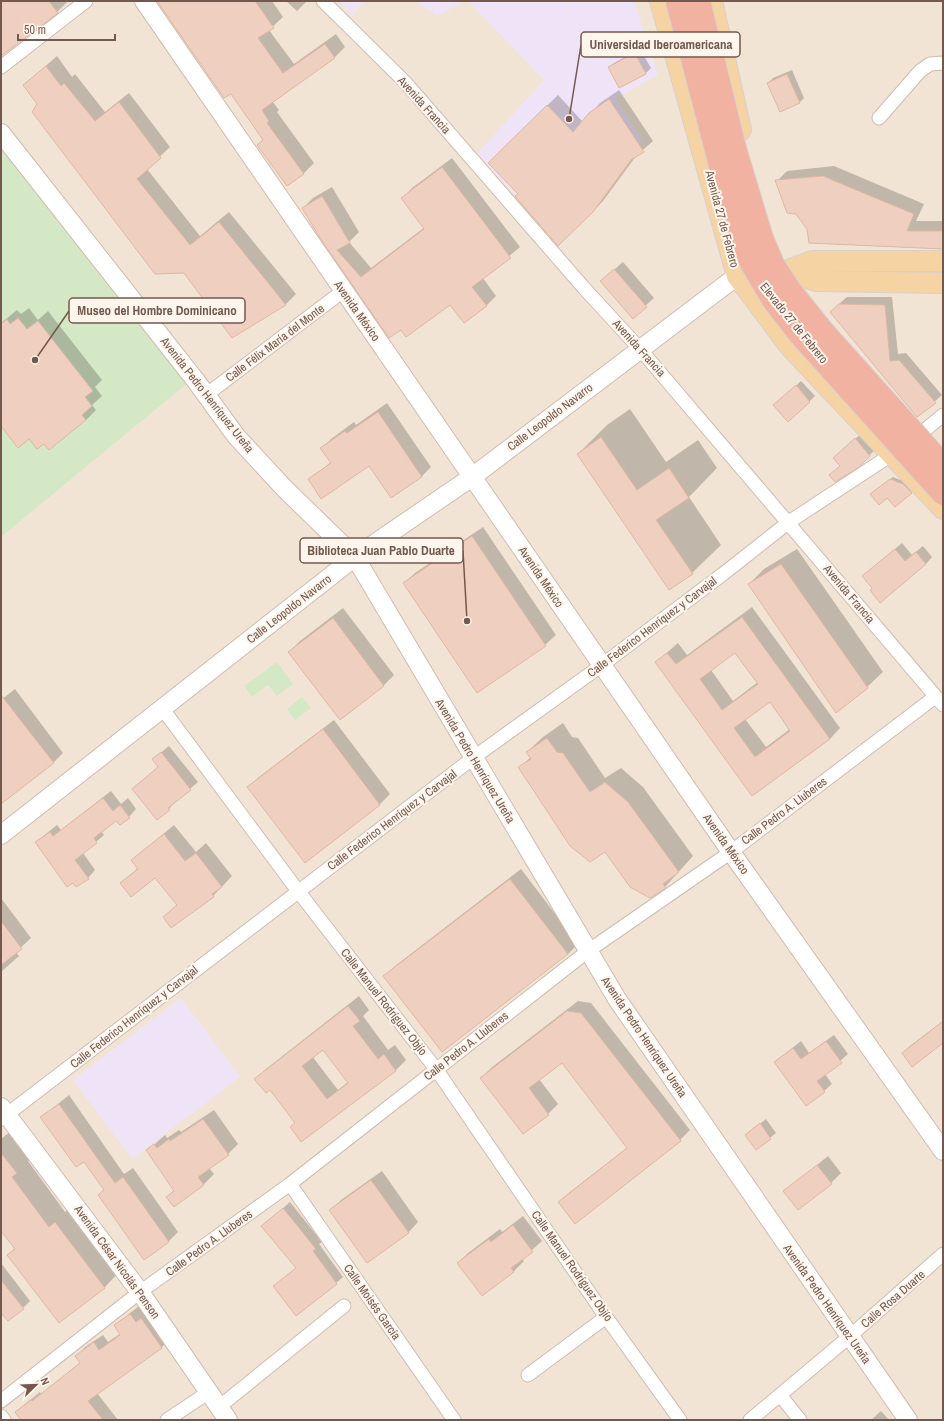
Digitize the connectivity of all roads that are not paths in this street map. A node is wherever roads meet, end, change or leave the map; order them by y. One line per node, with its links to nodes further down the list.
1 (86, 1): 9 (street)
2 (144, 1): 18 (main road, Avenida México)
3 (323, 1): 19 (street, Avenida Francia)
4 (660, 1): 13 (main road, Avenida 27 de Febrero)
5 (677, 1): 27 (highway, Elevado 27 de Febrero, bridge)
6 (699, 1): 25 (highway, Elevado 27 de Febrero, bridge)
7 (712, 1): 12 (main road)
8 (943, 63): 10 (street)
9 (1, 67)
10 (879, 118)
11 (1, 133): 20 (main road, Avenida Pedro Henríquez Ureña)
12 (749, 161): 13 (main road); 15 (main road)
13 (709, 172): 16 (main road, Avenida 27 de Febrero)
14 (943, 261): 15 (main road)
15 (786, 271): 16 (main road); 17 (main road); 22 (main road)
16 (737, 276): 19 (main road, Calle Leopoldo Navarro); 24 (main road, Avenida 27 de Febrero)
17 (939, 287)
18 (343, 291): 20 (street, Calle Félix María del Monte); 26 (main road, Avenida México)
19 (640, 349): 26 (main road, Calle Leopoldo Navarro); 29 (street, Avenida Francia)
20 (206, 395): 30 (main road, Avenida Pedro Henríquez Ureña)
21 (943, 415): 22 (street, Calle Federico Henríquez y Carvajal)
22 (923, 432): 23 (main road); 24 (street, Calle Federico Henríquez y Carvajal)
23 (943, 452)
24 (891, 456): 28 (main road, Avenida 27 de Febrero); 29 (street, Calle Federico Henríquez y Carvajal)
25 (943, 465)
26 (472, 477): 30 (main road, Calle Leopoldo Navarro); 31 (main road, Avenida México)
27 (943, 494)
28 (943, 510)
29 (789, 522): 31 (street, Calle Federico Henríquez y Carvajal); 32 (street, Avenida Francia)
30 (355, 557): 33 (main road, Calle Leopoldo Navarro); 34 (main road, Avenida Pedro Henríquez Ureña)
31 (602, 665): 34 (street, Calle Federico Henríquez y Carvajal); 36 (main road, Avenida México)
32 (939, 701): 36 (street, Calle Pedro A. Lluberes)
33 (162, 708): 35 (main road, Calle Leopoldo Navarro); 37 (street, Calle Manuel Rodríguez Objío)
34 (473, 758): 37 (street, Calle Federico Henríquez y Carvajal); 38 (main road, Avenida Pedro Henríquez Ureña)
35 (1, 835)
36 (731, 852): 38 (street, Calle Pedro A. Lluberes); 41 (main road, Avenida México)
37 (298, 891): 39 (street, Calle Manuel Rodríguez Objío); 40 (street, Calle Federico Henríquez y Carvajal)
38 (588, 951): 39 (street, Calle Pedro A. Lluberes); 47 (main road, Avenida Pedro Henríquez Ureña)
39 (436, 1069): 42 (street, Calle Pedro A. Lluberes); 46 (street, Calle Manuel Rodríguez Objío)
40 (3, 1114): 44 (main road, Avenida César Nicolás Penson)
41 (943, 1151)
42 (290, 1184): 44 (street, Calle Pedro A. Lluberes); 56 (street, Calle Moisés García)
43 (943, 1254): 47 (street, Calle Rosa Duarte)
44 (140, 1292): 49 (main road, Avenida César Nicolás Penson); 51 (street, Calle Pedro A. Lluberes)
45 (344, 1306): 52 (street)
46 (606, 1317): 48 (street); 57 (street, Calle Manuel Rodríguez Objío)
47 (849, 1337): 50 (street, Calle Rosa Duarte); 60 (main road, Avenida Pedro Henríquez Ureña)
48 (528, 1375)
49 (208, 1392): 52 (main road, Avenida César Nicolás Penson); 55 (street)
50 (780, 1394): 58 (street, Calle Rosa Duarte); 59 (street)
51 (1, 1401)
52 (223, 1413)
53 (1, 1416): 54 (street)
54 (4, 1420)
55 (167, 1420)
56 (454, 1420)
57 (680, 1420)
58 (750, 1420)
59 (800, 1420)
60 (908, 1420)

